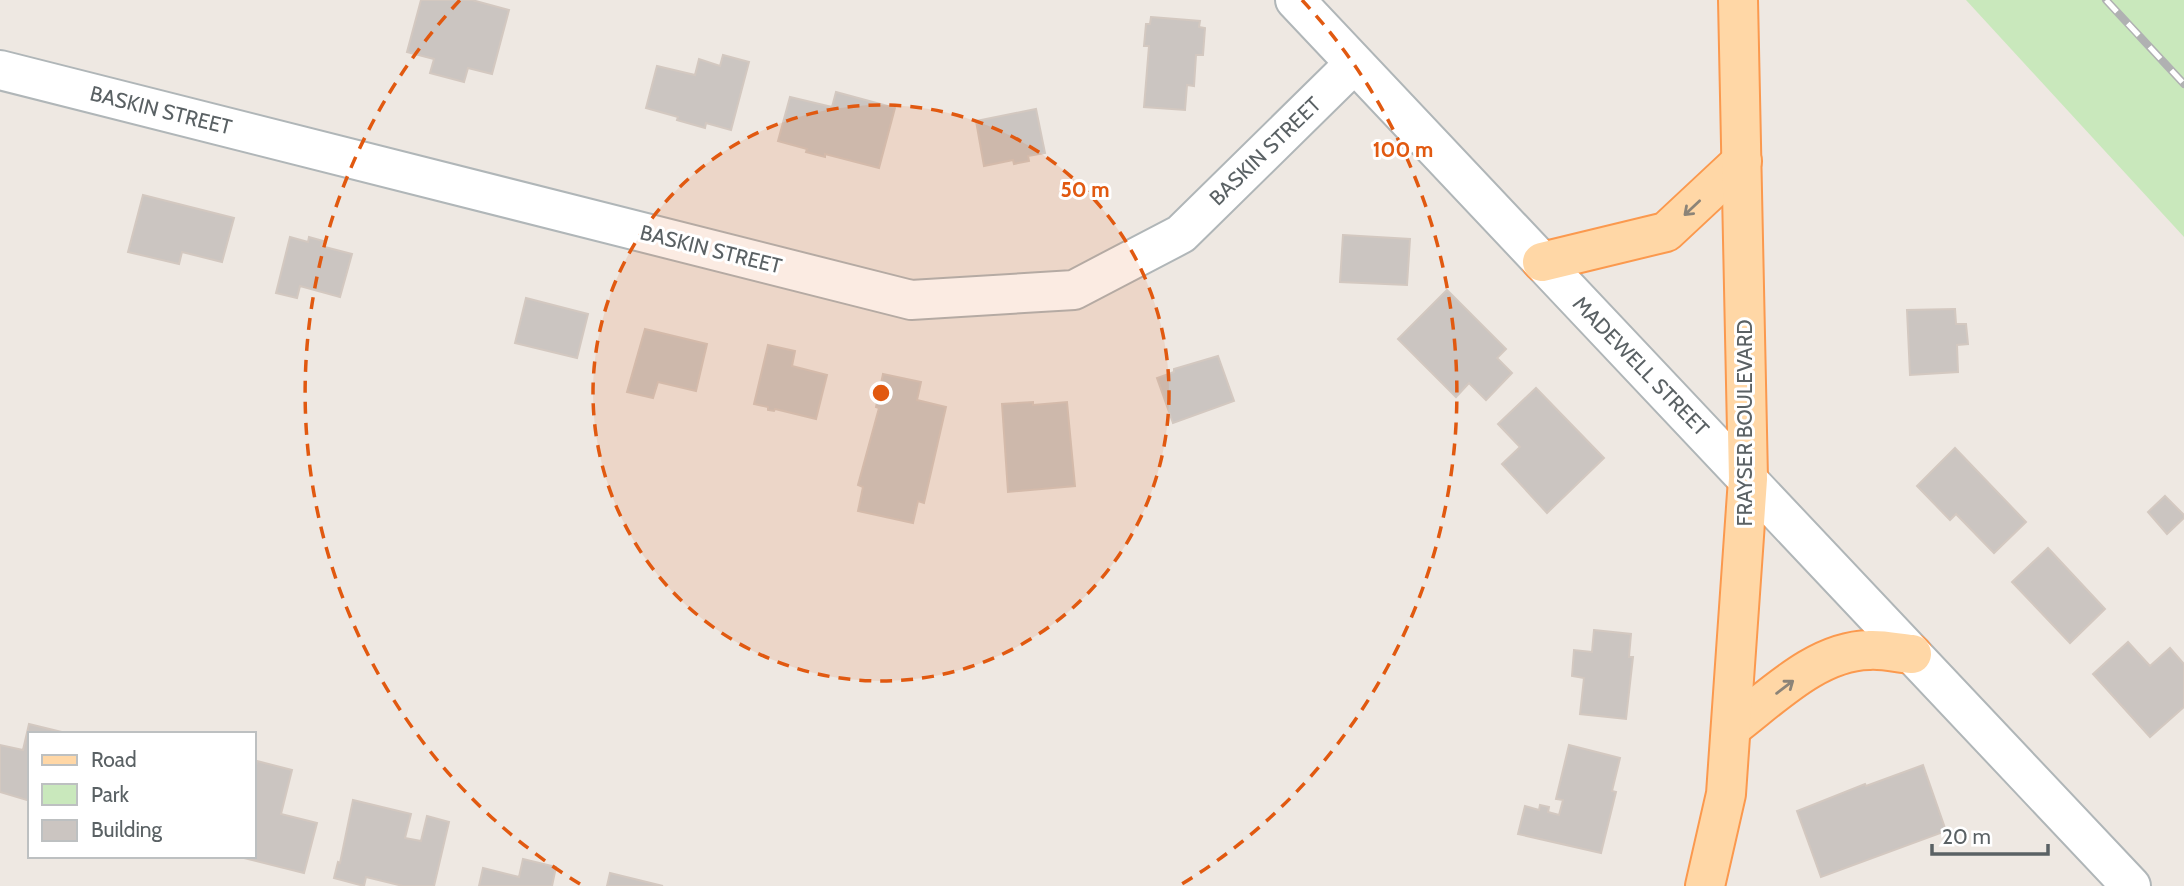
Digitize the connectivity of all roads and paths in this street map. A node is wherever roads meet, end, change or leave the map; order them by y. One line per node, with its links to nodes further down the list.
1 (1295, 0): 3 (street, MADEWELL STREET)
2 (1738, 0): 5 (main road, FRAYSER BOULEVARD)
3 (1354, 64): 4 (street, BASKIN STREET); 6 (street, MADEWELL STREET)
4 (0, 70)
5 (1742, 161): 6 (main road, one-way to 6); 7 (main road, FRAYSER BOULEVARD)
6 (1542, 262): 7 (street, MADEWELL STREET)
7 (1748, 479): 8 (street, MADEWELL STREET); 9 (main road, FRAYSER BOULEVARD)
8 (1912, 654): 9 (main road, one-way to 8); 11 (street, MADEWELL STREET)
9 (1731, 728): 10 (main road, FRAYSER BOULEVARD)
10 (1706, 886)
11 (2131, 886)

